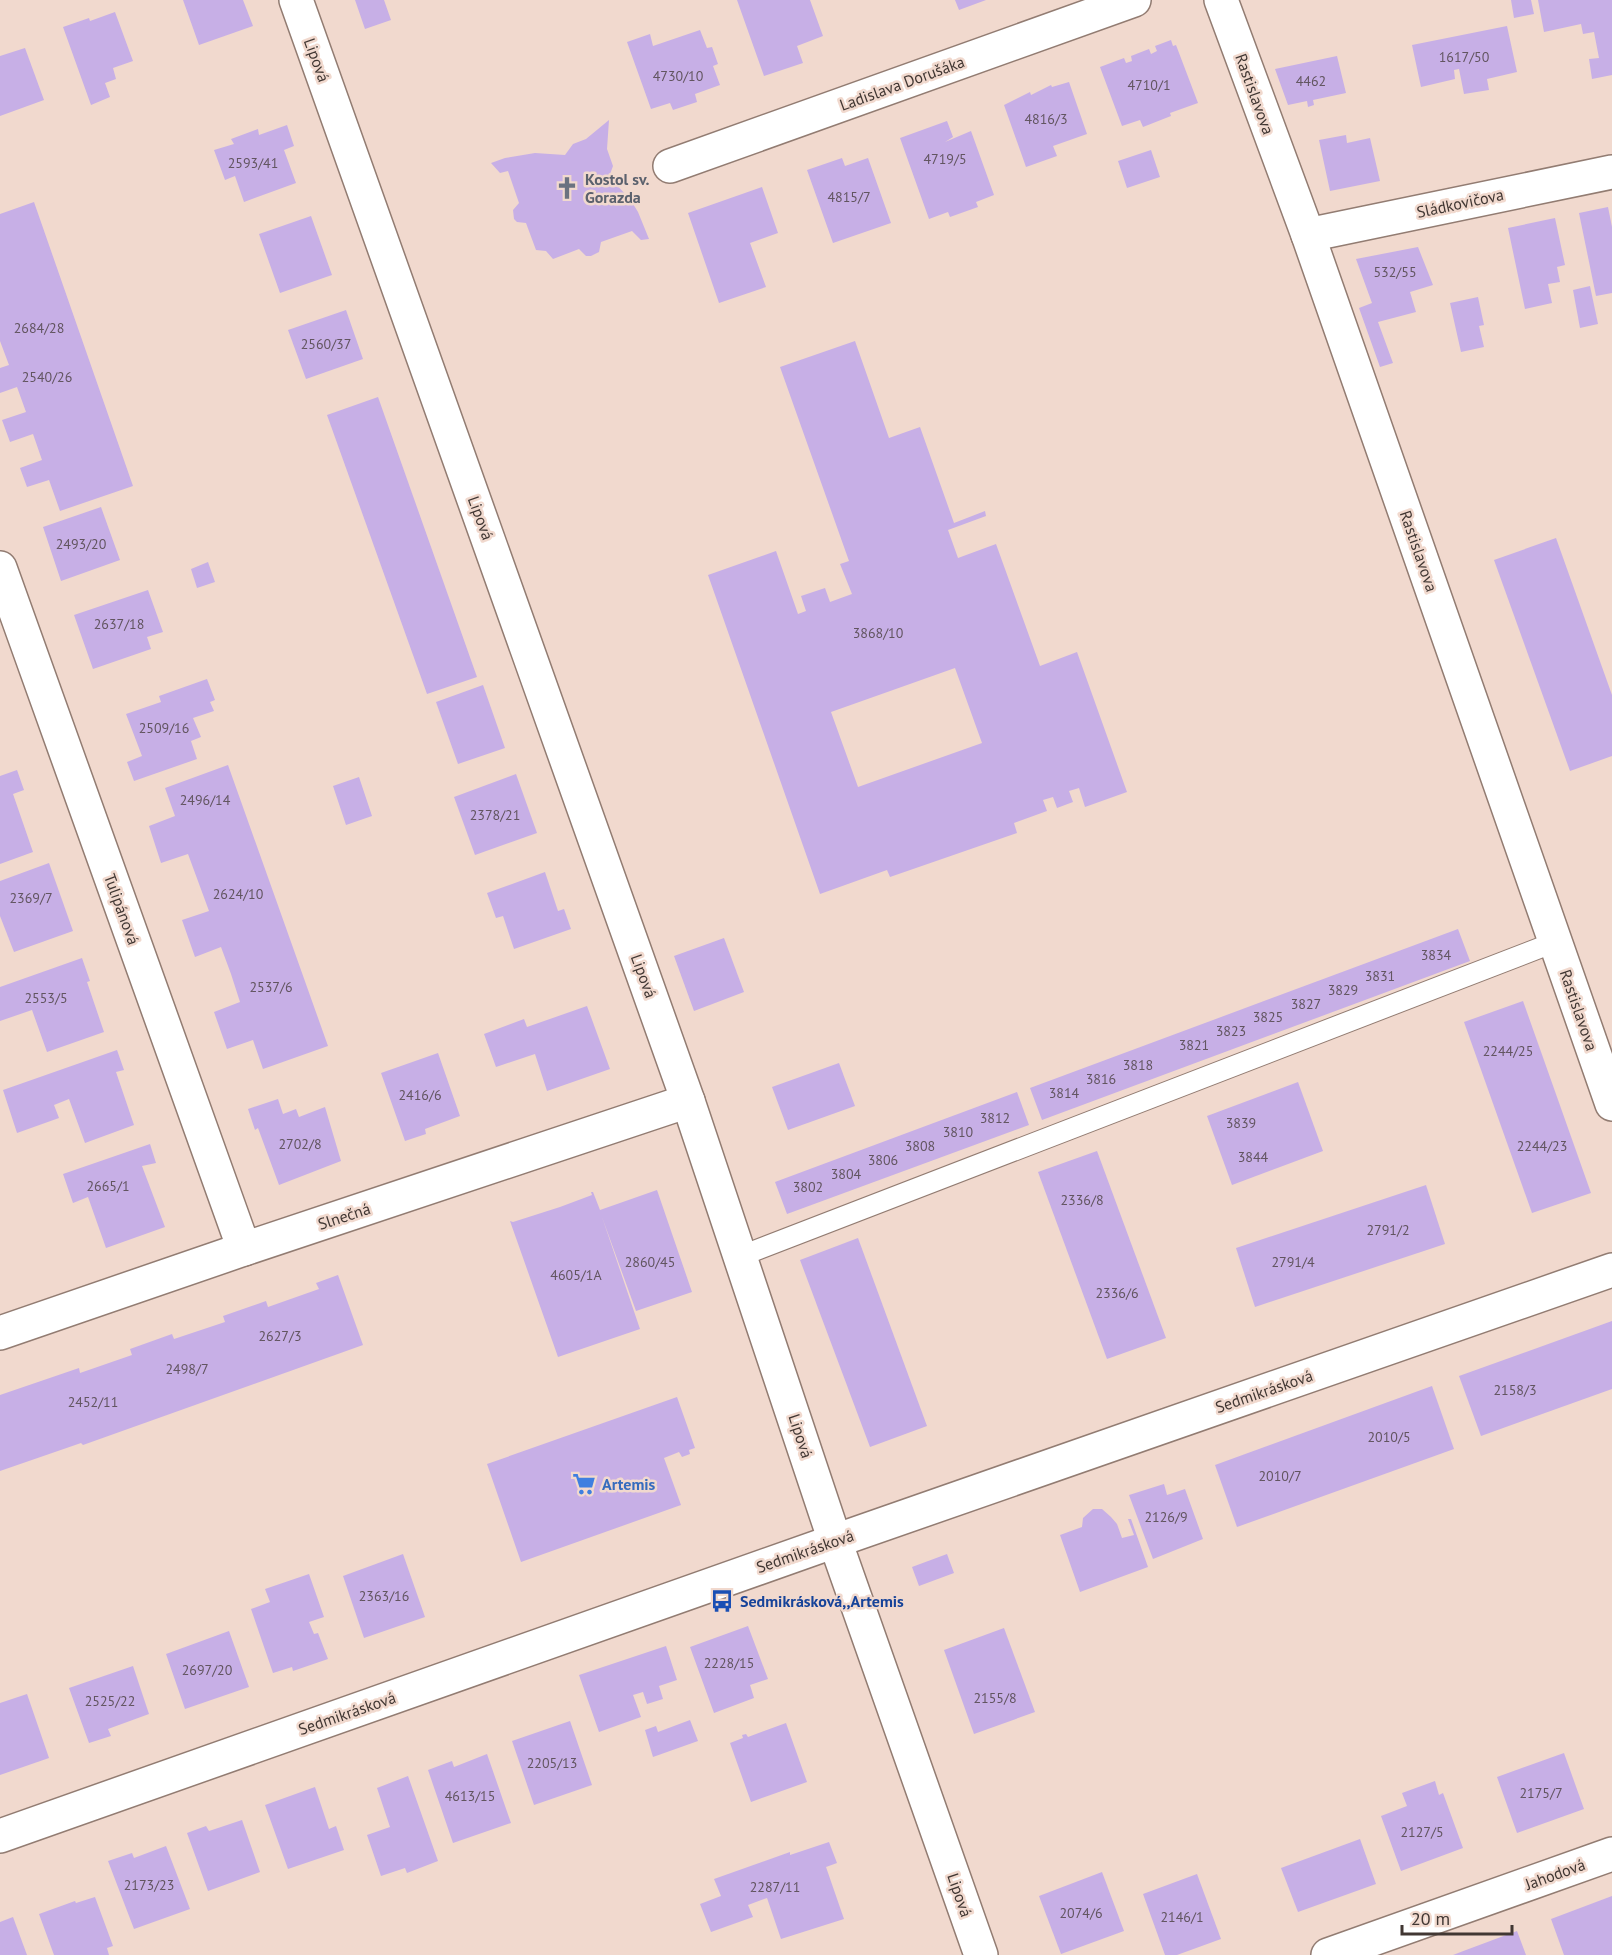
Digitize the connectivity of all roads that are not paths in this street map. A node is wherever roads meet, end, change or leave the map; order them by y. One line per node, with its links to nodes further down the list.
1 (296, 0): 9 (street, Lipová)
2 (1134, 0): 4 (street, Ladislava Dorušáka)
3 (1221, 0): 6 (street, Rastislavova)
4 (669, 166)
5 (1612, 172): 6 (street, Sládkovičova)
6 (1308, 235): 8 (street, Rastislavova)
7 (0, 568): 11 (street, Tulipánová)
8 (1555, 942): 10 (street, Rastislavova); 12 (lane)
9 (688, 1101): 11 (street, Slnečná); 12 (street, Lipová)
10 (1612, 1104)
11 (243, 1249): 14 (street, Slnečná)
12 (741, 1256): 15 (street, Lipová)
13 (1612, 1270): 15 (street, Sedmikrásková)
14 (0, 1333)
15 (836, 1541): 16 (street, Sedmikrásková); 18 (street, Lipová)
16 (0, 1836)
17 (1612, 1854): 19 (street, Jahodová)
18 (981, 1955)
19 (1328, 1955)

